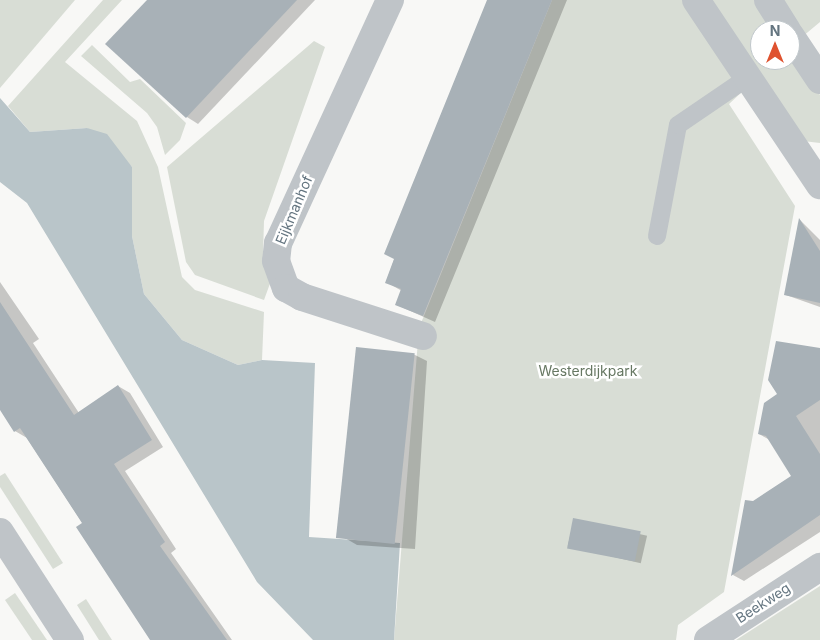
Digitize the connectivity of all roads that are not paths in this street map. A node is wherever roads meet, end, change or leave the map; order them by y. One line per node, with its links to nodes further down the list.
1 (390, 0): 10 (street, Eijkmanhof)
2 (696, 0): 6 (street)
3 (768, 0): 4 (street)
4 (781, 20)
5 (800, 50): 7 (street)
6 (747, 78): 8 (street); 9 (lane)
7 (820, 80)
8 (818, 176)
9 (657, 236)
10 (423, 336)
11 (0, 532): 13 (street)
12 (820, 567): 14 (street, Beekweg)
13 (70, 640)
14 (708, 640)

